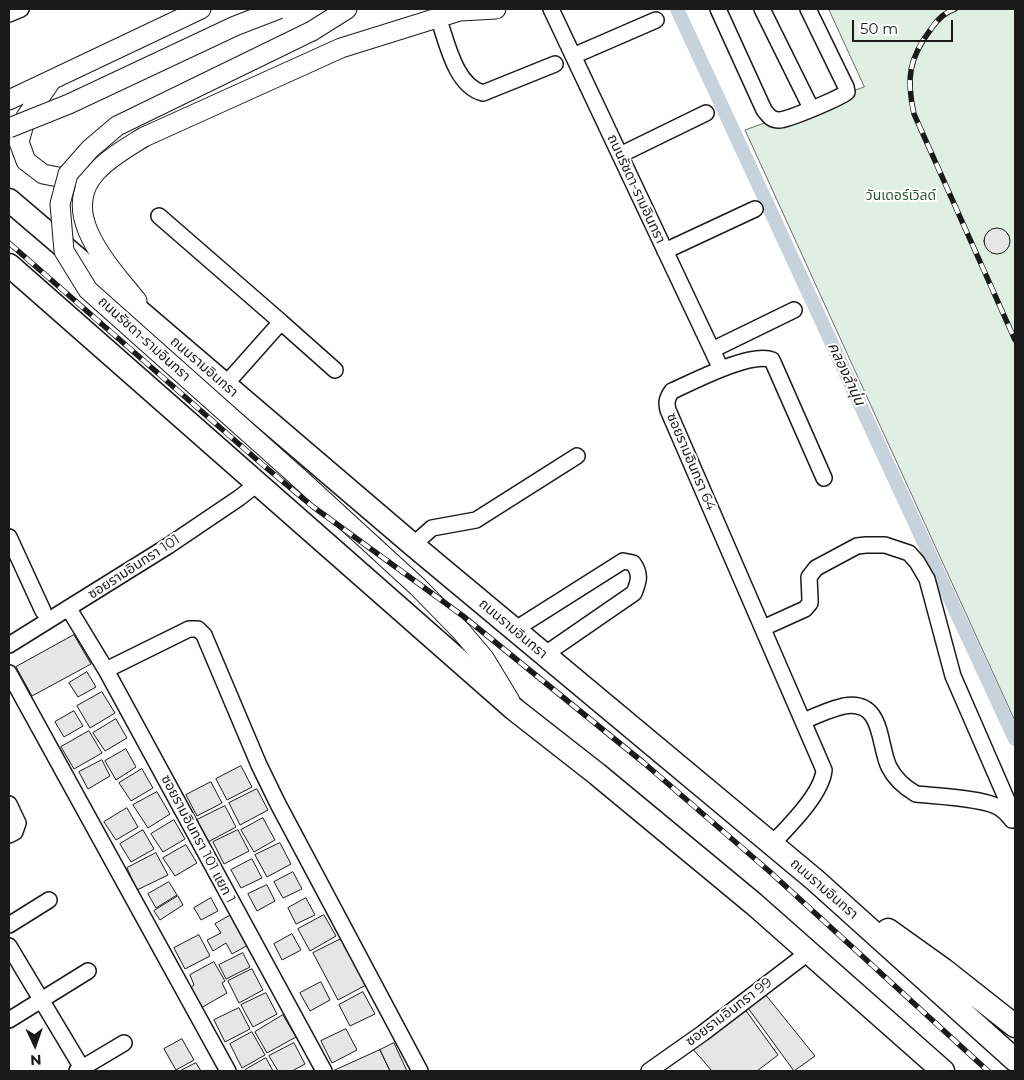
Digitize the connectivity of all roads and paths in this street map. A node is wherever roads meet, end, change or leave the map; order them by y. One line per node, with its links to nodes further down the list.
1 (21, 9): 11 (street)
2 (202, 9): 16 (main road)
3 (279, 9): 20 (main road, bridge)
4 (347, 9): 48 (main road, ถนนรัชดา-รามอินทรา, bridge)
5 (496, 9): 10 (main road, ถนนรัชดา-รามอินทรา)
6 (551, 9): 14 (street, ถนนรัชดา-รามอินทรา)
7 (718, 9): 18 (street)
8 (762, 9): 18 (street)
9 (808, 9): 18 (street)
10 (463, 10): 12 (main road, ถนนรัชดา-รามอินทรา)
11 (9, 14)
12 (438, 17): 15 (street); 22 (main road, ถนนรัชดา-รามอินทรา)
13 (656, 20): 14 (street)
14 (573, 56): 21 (street, ถนนรัชดา-รามอินทรา)
15 (555, 64)
16 (52, 80): 17 (main road); 22 (main road)
17 (9, 100)
18 (811, 108)
19 (706, 113): 21 (street)
20 (9, 128)
21 (620, 155): 26 (street, ถนนรัชดา-รามอินทรา)
22 (96, 172): 30 (main road, ถนนรัชดา-รามอินทรา)
23 (755, 209): 26 (street)
24 (13, 214): 30 (highway, ถนนรามอินทรา)
25 (159, 216): 29 (street)
26 (665, 251): 31 (street, ถนนรัชดา-รามอินทรา)
27 (9, 265): 37 (highway)
28 (794, 310): 31 (street)
29 (281, 322): 33 (street); 34 (street)
30 (155, 324): 34 (highway, ถนนรามอินทรา)
31 (712, 350): 32 (street, ถนนรัชดา-รามอินทรา)
32 (721, 369): 36 (street, ซอยรามอินทรา 64); 42 (street, ซอยรามอินทรา 64)
33 (335, 370)
34 (225, 385): 39 (highway, ถนนรามอินทรา)
35 (577, 456): 39 (street)
36 (824, 478)
37 (257, 484): 40 (street, ซอยรามอินทรา 101); 48 (highway)
38 (9, 537): 41 (street)
39 (413, 545): 43 (highway, ถนนรามอินทรา)
40 (69, 609): 44 (street, ซอยรามอินทรา 101); 46 (street, ซอยรามอินทรา 101 แยก 1)
41 (43, 611)
42 (764, 628): 49 (street, ซอยรามอินทรา 64); 51 (street)
43 (514, 630): 45 (highway, ถนนรามอินทรา); 45 (street)
44 (9, 646)
45 (544, 655): 53 (highway, ถนนรามอินทรา)
46 (106, 670): 67 (street, ซอยรามอินทรา 101 แยก 1); 68 (street)
47 (9, 673): 66 (street)
48 (514, 709): 58 (highway)
49 (804, 721): 51 (street); 53 (street, ซอยรามอินทรา 64)
50 (9, 804): 52 (street)
51 (1014, 823)
52 (9, 836)
53 (772, 844): 54 (highway, ถนนรามอินทรา)
54 (815, 880): 62 (highway); 64 (highway, ถนนรามอินทรา)
55 (49, 900): 56 (street)
56 (9, 925)
57 (9, 946): 60 (street)
58 (809, 952): 69 (street, ซอยรามอินทรา 99); 70 (highway)
59 (88, 972): 60 (street)
60 (41, 1000): 61 (street); 65 (street)
61 (9, 1020)
62 (1015, 1026)
63 (124, 1043): 65 (street)
64 (1015, 1060)
65 (79, 1070)
66 (228, 1071)
67 (324, 1071)
68 (420, 1071)
69 (649, 1071)
70 (943, 1071)

